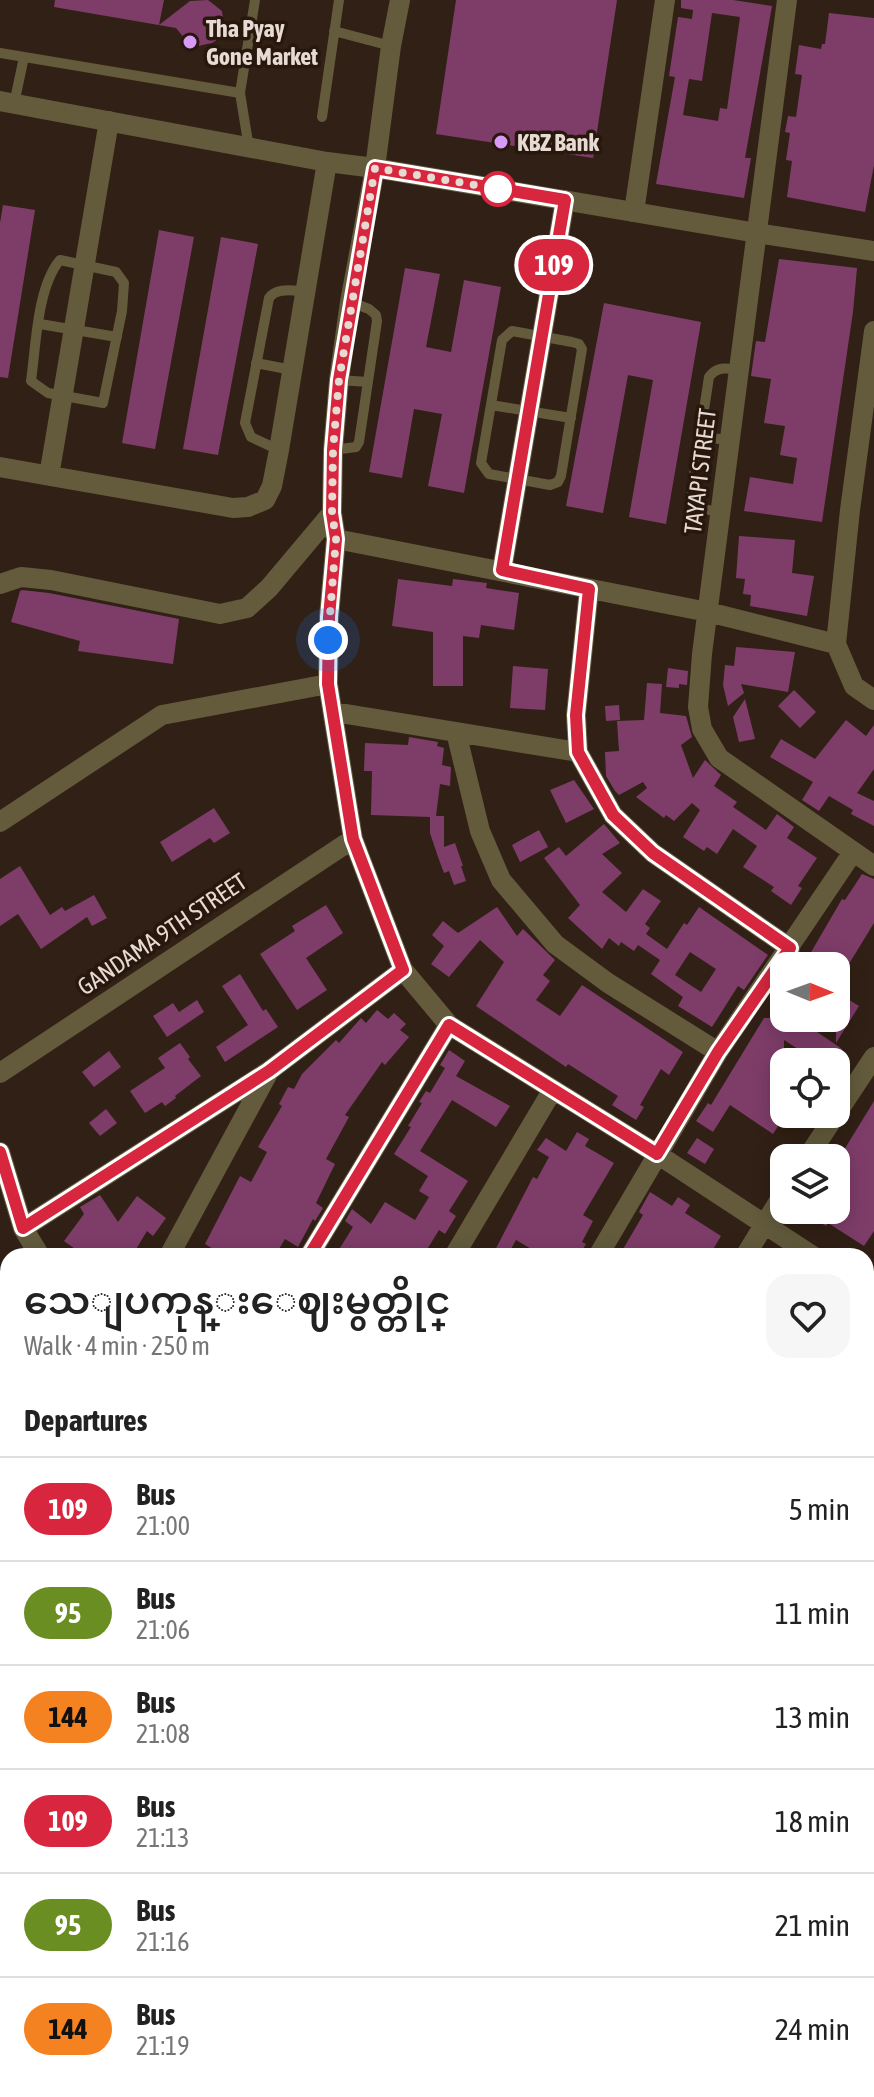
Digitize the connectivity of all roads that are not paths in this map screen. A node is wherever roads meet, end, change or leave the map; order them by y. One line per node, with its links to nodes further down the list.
1 (255, 0): 10 (lane)
2 (339, 0): 6 (lane)
3 (400, 0): 7 (street)
4 (665, 0): 18 (street)
5 (787, 0): 19 (street, TAYAPI STREET)
6 (334, 31): 7 (lane); 12 (lane)
7 (391, 46): 16 (street)
8 (0, 53): 9 (lane)
9 (24, 57): 10 (lane); 11 (lane)
10 (240, 93): 14 (lane)
11 (7, 102): 13 (street)
12 (322, 117)
13 (109, 121): 14 (street); 21 (street)
14 (249, 148): 15 (street)
15 (327, 162): 16 (street); 22 (street)
16 (375, 168): 17 (street); 23 (street)
17 (565, 200): 18 (street); 27 (street)
18 (634, 212): 19 (street)
19 (757, 233): 20 (street); 31 (street, TAYAPI STREET)
20 (874, 251)
21 (85, 264): 24 (lane); 25 (street); 28 (lane)
22 (305, 291): 29 (lane); 30 (street)
23 (350, 302): 33 (street); 34 (lane)
24 (40, 324): 25 (lane); 35 (lane)
25 (74, 328): 28 (lane); 35 (street)
26 (874, 331): 32 (street)
27 (542, 335): 36 (lane); 37 (street); 38 (lane)
28 (117, 337): 35 (lane)
29 (256, 363): 30 (lane); 41 (lane)
30 (292, 370): 41 (street)
31 (739, 370): 39 (lane); 40 (street, TAYAPI STREET)
32 (871, 376): 53 (street)
33 (339, 380): 34 (lane); 42 (street)
34 (368, 382): 42 (lane)
35 (63, 395): 44 (street)
36 (491, 405): 37 (lane); 45 (lane)
37 (529, 412): 38 (lane); 45 (street)
38 (571, 418): 45 (lane)
39 (700, 437): 40 (lane); 47 (lane)
40 (730, 440): 47 (street, TAYAPI STREET)
41 (279, 450): 44 (street)
42 (333, 450): 46 (street)
43 (0, 467): 44 (street)
44 (49, 476)
45 (517, 480): 49 (street)
46 (332, 513): 48 (street); 50 (street)
47 (721, 513): 52 (street, TAYAPI STREET)
48 (336, 539): 49 (street); 54 (street)
49 (502, 570): 51 (street)
50 (0, 584)
51 (589, 589): 52 (street); 58 (street)
52 (708, 612): 53 (street); 61 (street, TAYAPI STREET)
53 (836, 644): 55 (street)
54 (328, 684): 56 (street); 59 (street)
55 (874, 700)
56 (334, 712): 57 (street); 60 (street)
57 (456, 732): 58 (street); 66 (street)
58 (578, 752): 63 (street)
59 (0, 822)
60 (353, 839): 64 (street); 69 (street, GANDAMA 9TH STREET)
61 (853, 852): 62 (street, TAYAPI STREET); 63 (street)
62 (874, 866)
63 (790, 948): 66 (street)
64 (403, 970): 65 (street); 68 (street)
65 (449, 1025): 70 (street); 79 (street)
66 (718, 1052): 73 (street)
67 (874, 1057): 71 (street)
68 (269, 1071): 76 (street); 78 (street)
69 (0, 1073)
70 (552, 1091): 73 (street); 80 (street)
71 (816, 1144)
72 (0, 1152): 76 (street)
73 (657, 1154): 75 (street); 81 (street)
74 (770, 1215): 75 (street)
75 (765, 1223): 82 (street); 83 (street)
76 (23, 1228): 77 (street)
77 (35, 1248)
78 (173, 1248)
79 (314, 1248)
80 (459, 1248)
81 (603, 1248)
82 (750, 1248)
83 (801, 1248)

